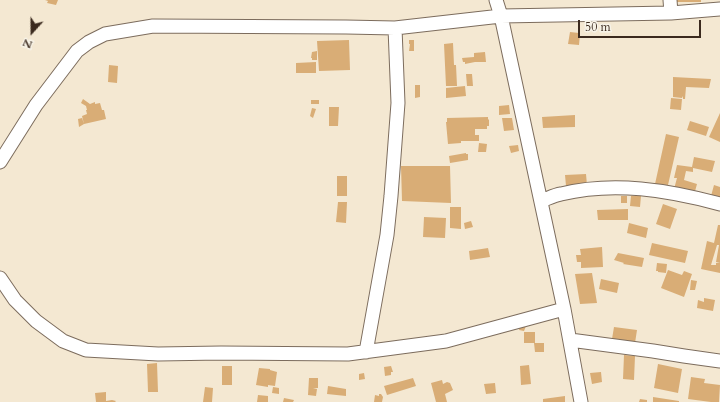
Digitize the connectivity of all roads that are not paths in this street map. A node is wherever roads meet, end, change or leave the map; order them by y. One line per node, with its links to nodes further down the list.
1 (496, 0): 4 (street)
2 (671, 6): 3 (street); 4 (street)
3 (720, 9)
4 (501, 16): 5 (street); 7 (street)
5 (395, 28): 6 (street); 12 (street)
6 (0, 162)
7 (540, 201): 8 (street); 10 (street)
8 (720, 204)
9 (0, 278): 12 (street)
10 (564, 309): 11 (street); 12 (street)
11 (570, 340): 13 (street); 14 (street)
12 (366, 352)
13 (720, 361)
14 (581, 402)

